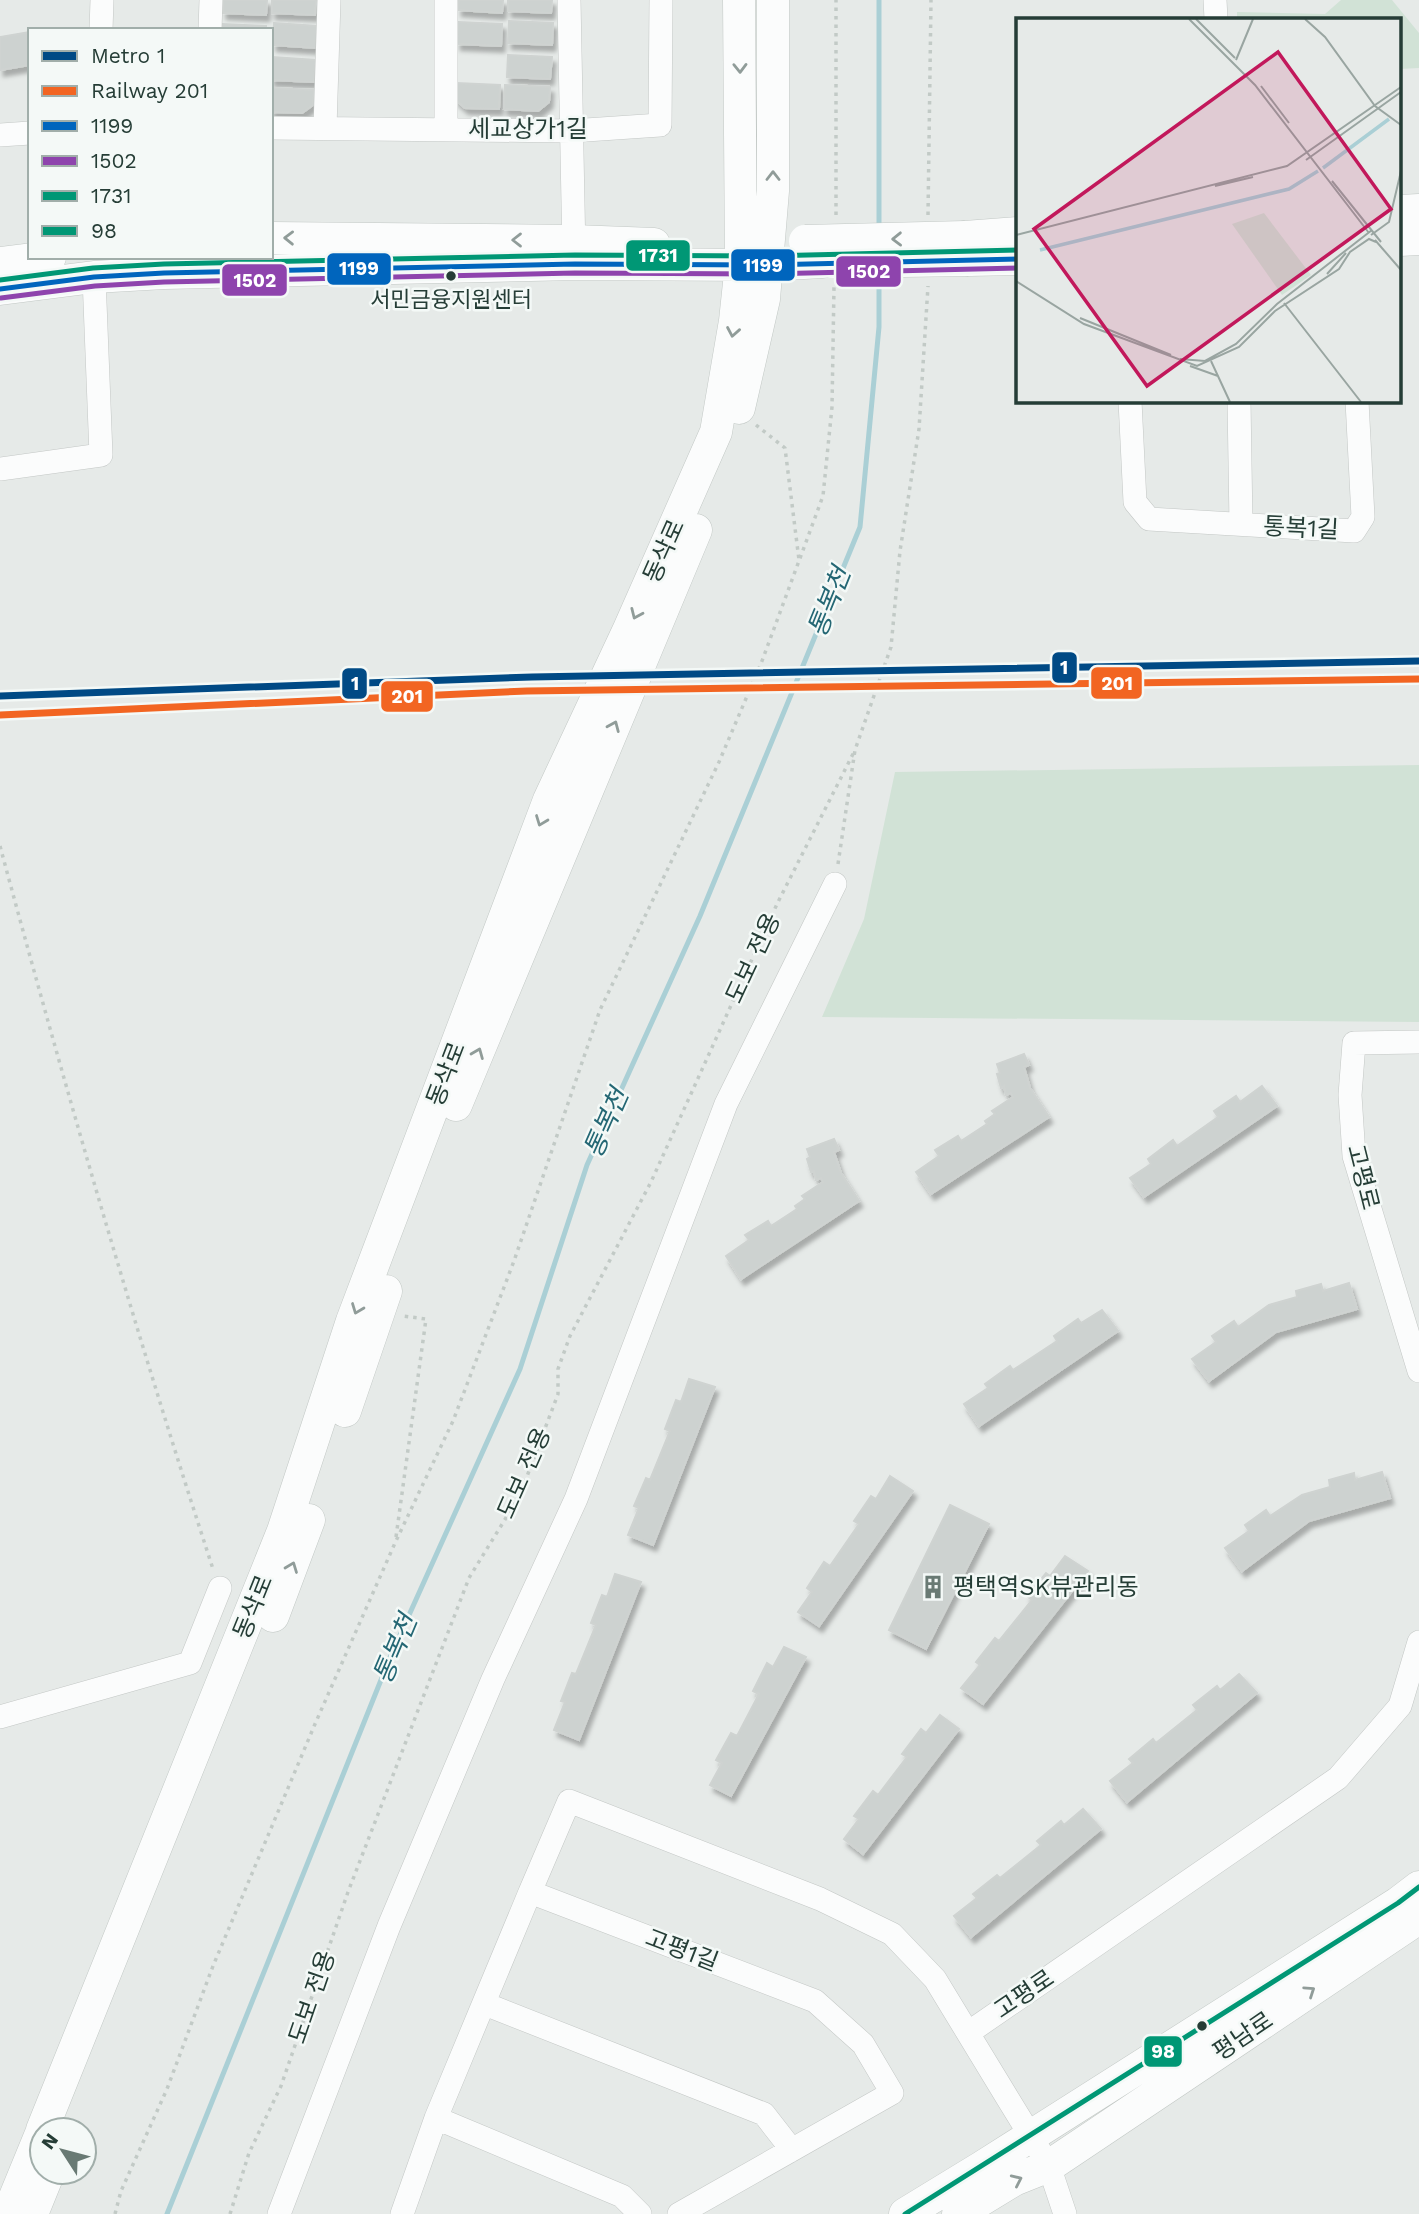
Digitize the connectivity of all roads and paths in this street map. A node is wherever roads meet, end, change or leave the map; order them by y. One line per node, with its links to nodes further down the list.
1 (102, 0): 13 (street)
2 (211, 0): 14 (street)
3 (329, 0): 16 (street)
4 (446, 0): 17 (street)
5 (569, 0): 18 (street)
6 (661, 0): 18 (street, 세교상가1길)
7 (739, 0): 27 (street, 동삭로, one-way to 27)
8 (773, 0): 27 (street, 동삭로, one-way to 8)
9 (836, 0): 21 (path)
10 (931, 0): 22 (path)
11 (1215, 0): 12 (street)
12 (1216, 18)
13 (101, 28)
14 (211, 28)
15 (273, 128): 16 (street, 세교상가1길)
16 (325, 128): 17 (street, 세교상가1길)
17 (446, 129): 18 (street, 세교상가1길)
18 (571, 131): 26 (street)
19 (28, 133): 20 (street)
20 (0, 135)
21 (836, 218)
22 (928, 224)
23 (1016, 234): 25 (street)
24 (273, 238): 26 (street, one-way to 24)
25 (967, 248): 29 (street); 31 (street, bridge)
26 (574, 253): 27 (street); 32 (street)
27 (754, 254): 31 (street); 38 (street, 동삭로); 57 (street, 동삭로, one-way to 57)
28 (33, 259): 30 (street)
29 (1016, 259)
30 (0, 263)
31 (821, 263): 41 (path)
32 (94, 277): 34 (street); 39 (street)
33 (928, 279): 42 (path)
34 (0, 289)
35 (1130, 402): 40 (street, 통복1길)
36 (1239, 402): 40 (street, 통복1길)
37 (1356, 402): 40 (street, 통복1길)
38 (737, 417): 41 (path); 58 (street, 동삭로, one-way to 38)
39 (0, 469)
40 (1241, 524)
41 (799, 562): 48 (path)
42 (855, 750): 44 (path); 68 (path, 도보 전용)
43 (0, 846): 49 (path)
44 (835, 884): 69 (street)
45 (1419, 1042): 47 (street, 고평로)
46 (400, 1316): 48 (path)
47 (1419, 1371)
48 (395, 1543): 67 (path)
49 (220, 1588): 51 (street)
50 (1419, 1642): 56 (street, 고평로)
51 (0, 1717)
52 (1419, 1887): 60 (street, 평남로)
53 (530, 1892): 55 (street); 56 (street, 고평로); 61 (street, 고평1길)
54 (1419, 1917): 63 (street, 평남로, one-way to 54)
55 (485, 2004): 59 (street); 61 (street)
56 (968, 2033): 60 (street)
57 (48, 2116)
58 (72, 2116)
59 (436, 2118): 70 (street); 71 (street)
60 (1031, 2136): 63 (street); 73 (street, 평남로)
61 (792, 2150): 72 (street, 고평1길)
62 (28, 2165): 65 (street, 동삭로)
63 (1049, 2166): 74 (street, 평남로, one-way to 63); 75 (street)
64 (43, 2186): 66 (street)
65 (8, 2214)
66 (32, 2214)
67 (115, 2214)
68 (230, 2214)
69 (279, 2214)
70 (402, 2214)
71 (640, 2214)
72 (679, 2214)
73 (905, 2214)
74 (958, 2214)
75 (1065, 2214)

